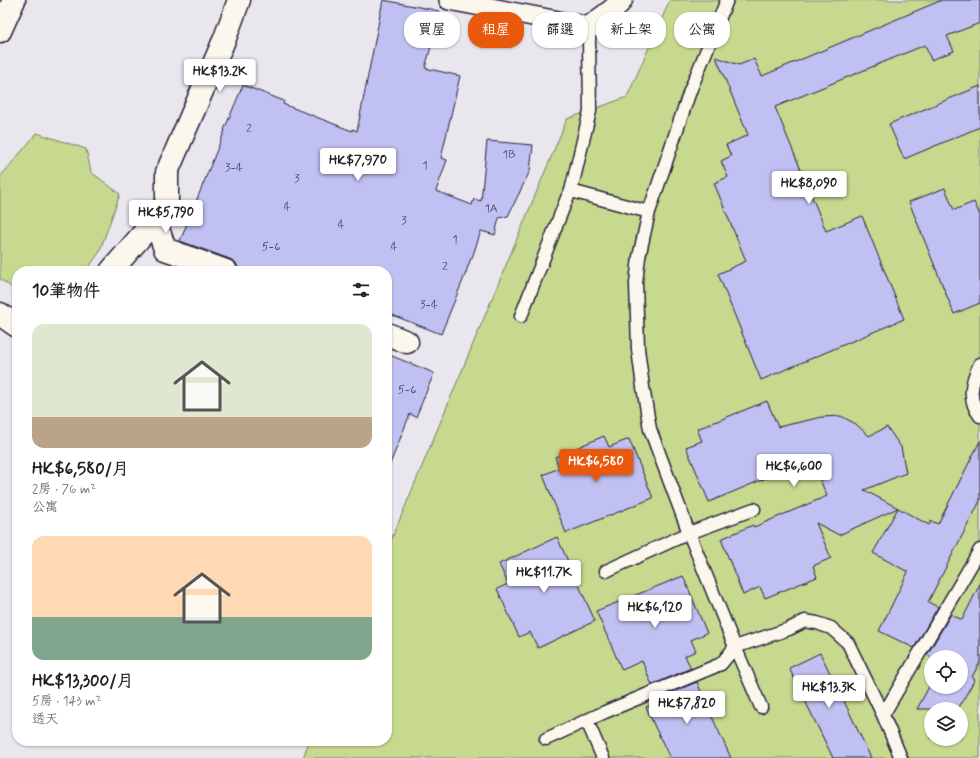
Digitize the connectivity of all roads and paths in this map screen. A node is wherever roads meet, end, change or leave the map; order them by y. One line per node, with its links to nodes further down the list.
1 (14, 0): 7 (street)
2 (239, 0): 10 (street)
3 (449, 0): 6 (street)
4 (621, 0): 6 (street)
5 (727, 0): 9 (lane)
6 (590, 27): 8 (lane)
7 (0, 30)
8 (571, 191): 9 (lane); 14 (lane)
9 (649, 212): 21 (lane)
10 (155, 220): 11 (street); 12 (street)
11 (115, 266)
12 (212, 266)
13 (0, 314): 15 (street)
14 (522, 316)
15 (12, 322)
16 (392, 336): 17 (street)
17 (407, 342)
18 (980, 364): 19 (lane)
19 (980, 416)
20 (754, 509): 21 (lane)
21 (689, 533): 23 (lane); 24 (lane)
22 (980, 550): 26 (lane)
23 (606, 571)
24 (735, 648): 25 (lane); 26 (lane); 27 (lane)
25 (761, 707)
26 (882, 715): 30 (lane)
27 (587, 721): 28 (lane); 29 (lane)
28 (546, 739)
29 (603, 758)
30 (901, 758)

